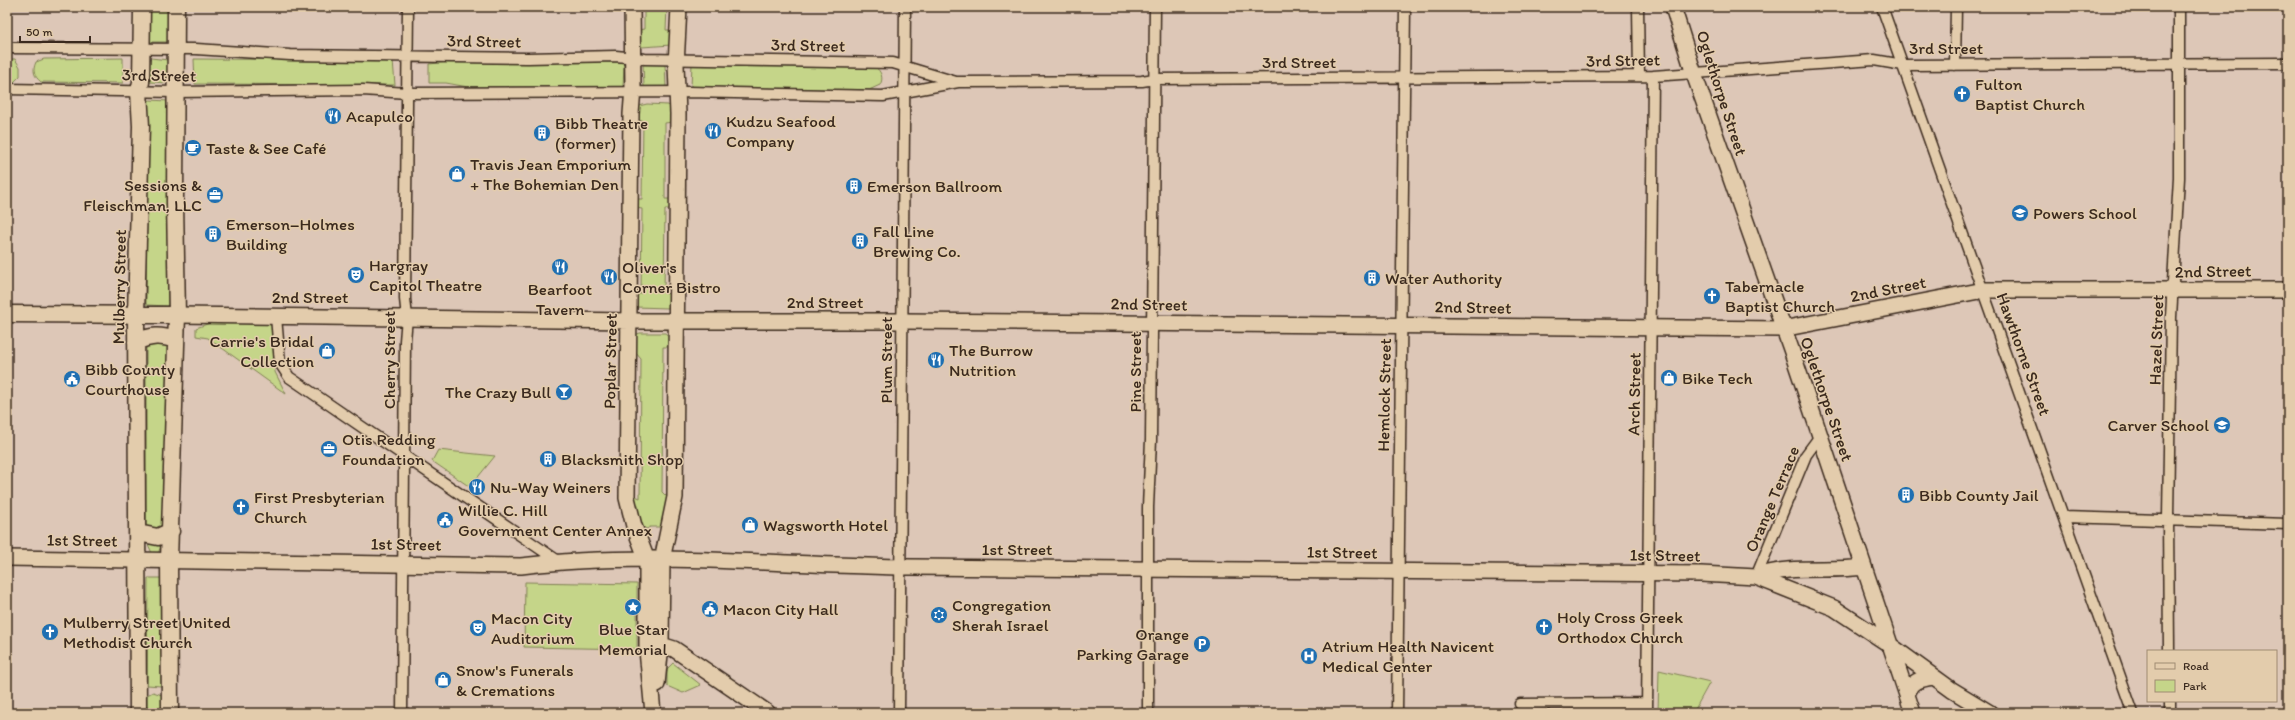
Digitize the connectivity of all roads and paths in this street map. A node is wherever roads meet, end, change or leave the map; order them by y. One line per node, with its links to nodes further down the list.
1 (142, 7): 15 (main road, Mulberry Street)
2 (176, 7): 16 (main road)
3 (408, 7): 17 (street, Cherry Street)
4 (632, 7): 18 (street, Poplar Street)
5 (679, 7): 19 (street, Poplar Street)
6 (906, 7): 24 (street, Plum Street)
7 (1155, 7): 28 (street, Pine Street)
8 (1405, 7): 29 (street, Hemlock Street)
9 (1638, 7): 26 (street)
10 (1673, 7): 25 (street, Oglethorpe Street)
11 (1882, 7): 22 (street, Hawthorne Street)
12 (1956, 7): 23 (street)
13 (2179, 7): 20 (street, Hazel Street)
14 (7, 48): 15 (street, 3rd Street)
15 (140, 48): 16 (street, 3rd Street); 32 (main road, Mulberry Street)
16 (176, 50): 17 (street, 3rd Street); 33 (main road)
17 (408, 55): 18 (street, 3rd Street); 34 (street, Cherry Street)
18 (633, 58): 19 (street, 3rd Street); 35 (street, Poplar Street)
19 (676, 58): 24 (street, 3rd Street); 36 (street, Poplar Street)
20 (2179, 63): 21 (street, 3rd Street); 23 (street, 3rd Street); 40 (street, Hazel Street)
21 (2288, 63)
22 (1902, 65): 23 (street, 3rd Street); 25 (street, 3rd Street); 38 (street, Hawthorne Street)
23 (1955, 65)
24 (904, 66): 30 (street, 3rd Street); 37 (street, Plum Street)
25 (1694, 74): 27 (street, 3rd Street); 52 (street, Oglethorpe Street)
26 (1638, 76): 27 (street, 3rd Street); 29 (street, 3rd Street)
27 (1653, 76): 51 (street, Arch Street)
28 (1154, 78): 29 (street, 3rd Street); 30 (street, 3rd Street); 49 (street, Pine Street)
29 (1404, 78): 50 (street, Hemlock Street)
30 (958, 82): 37 (street, 3rd Street)
31 (7, 89): 32 (street, 3rd Street)
32 (138, 90): 33 (street, 3rd Street); 42 (main road, Mulberry Street)
33 (176, 92): 34 (street, 3rd Street); 43 (main road)
34 (407, 93): 35 (street, 3rd Street); 45 (street, Cherry Street)
35 (633, 93): 36 (street, 3rd Street); 47 (street, Poplar Street)
36 (676, 93): 37 (street, 3rd Street); 48 (street, Poplar Street)
37 (904, 93): 46 (street, Plum Street)
38 (1984, 290): 40 (street, 2nd Street); 52 (street, 2nd Street); 57 (street, Hawthorne Street)
39 (2288, 290): 40 (street, 2nd Street)
40 (2173, 291): 58 (street, Hazel Street)
41 (7, 314): 42 (main road, 2nd Street)
42 (136, 315): 43 (main road, 2nd Street); 54 (main road, Mulberry Street)
43 (177, 315): 44 (street, 2nd Street); 53 (main road)
44 (276, 317): 45 (street, 2nd Street); 56 (street)
45 (407, 317): 47 (street, 2nd Street); 56 (street, Cherry Street)
46 (902, 320): 48 (street, 2nd Street); 49 (street, 2nd Street); 69 (street, Plum Street)
47 (630, 321): 48 (street, 2nd Street); 65 (street, Poplar Street)
48 (677, 321): 66 (street, Poplar Street)
49 (1152, 323): 50 (street, 2nd Street); 71 (street, Pine Street)
50 (1402, 325): 51 (street, 2nd Street); 72 (street, Hemlock Street)
51 (1650, 328): 52 (street, 2nd Street); 73 (street, Arch Street)
52 (1782, 328): 55 (street, Oglethorpe Street)
53 (176, 340): 54 (main road); 60 (main road)
54 (136, 342): 61 (main road, Mulberry Street)
55 (1820, 436): 70 (street, Oglethorpe Street); 74 (street, Orange Terrace)
56 (404, 457): 67 (street); 68 (street, Cherry Street)
57 (2064, 517): 58 (street); 93 (street, Hawthorne Street)
58 (2168, 518): 59 (street); 77 (street, Hazel Street)
59 (2288, 524)
60 (171, 531): 61 (main road); 64 (main road)
61 (138, 533): 63 (main road, Mulberry Street)
62 (7, 558): 63 (street, 1st Street)
63 (138, 560): 64 (street, 1st Street); 83 (main road, Mulberry Street)
64 (169, 560): 68 (street, 1st Street); 84 (main road)
65 (647, 560): 66 (street, 1st Street); 67 (street, 1st Street); 75 (street, Poplar Street)
66 (662, 560): 69 (street, 1st Street); 75 (street, Poplar Street)
67 (558, 561): 68 (street, 1st Street)
68 (404, 563): 85 (street, Cherry Street)
69 (900, 567): 71 (street, 1st Street); 88 (street, Plum Street)
70 (1864, 567): 74 (street); 76 (street, Oglethorpe Street)
71 (1149, 569): 72 (street, 1st Street); 89 (street, Pine Street)
72 (1398, 572): 73 (street, 1st Street); 90 (street, Hemlock Street)
73 (1648, 574): 74 (street, 1st Street); 82 (street, Arch Street)
74 (1756, 577): 76 (street, 1st Street)
75 (654, 643): 86 (street, Poplar Street); 87 (street)
76 (1890, 644): 78 (street, 1st Street); 79 (street, Oglethorpe Street)
77 (2169, 650)
78 (1933, 676): 79 (street); 92 (street, 1st Street)
79 (1907, 695): 91 (street, Oglethorpe Street)
80 (2170, 702): 94 (street)
81 (1520, 704): 82 (street)
82 (1647, 708)
83 (138, 713)
84 (170, 713)
85 (402, 713)
86 (653, 713)
87 (768, 713)
88 (899, 713)
89 (1148, 713)
90 (1397, 713)
91 (1913, 713)
92 (1990, 713)
93 (2133, 713)
94 (2170, 713)

